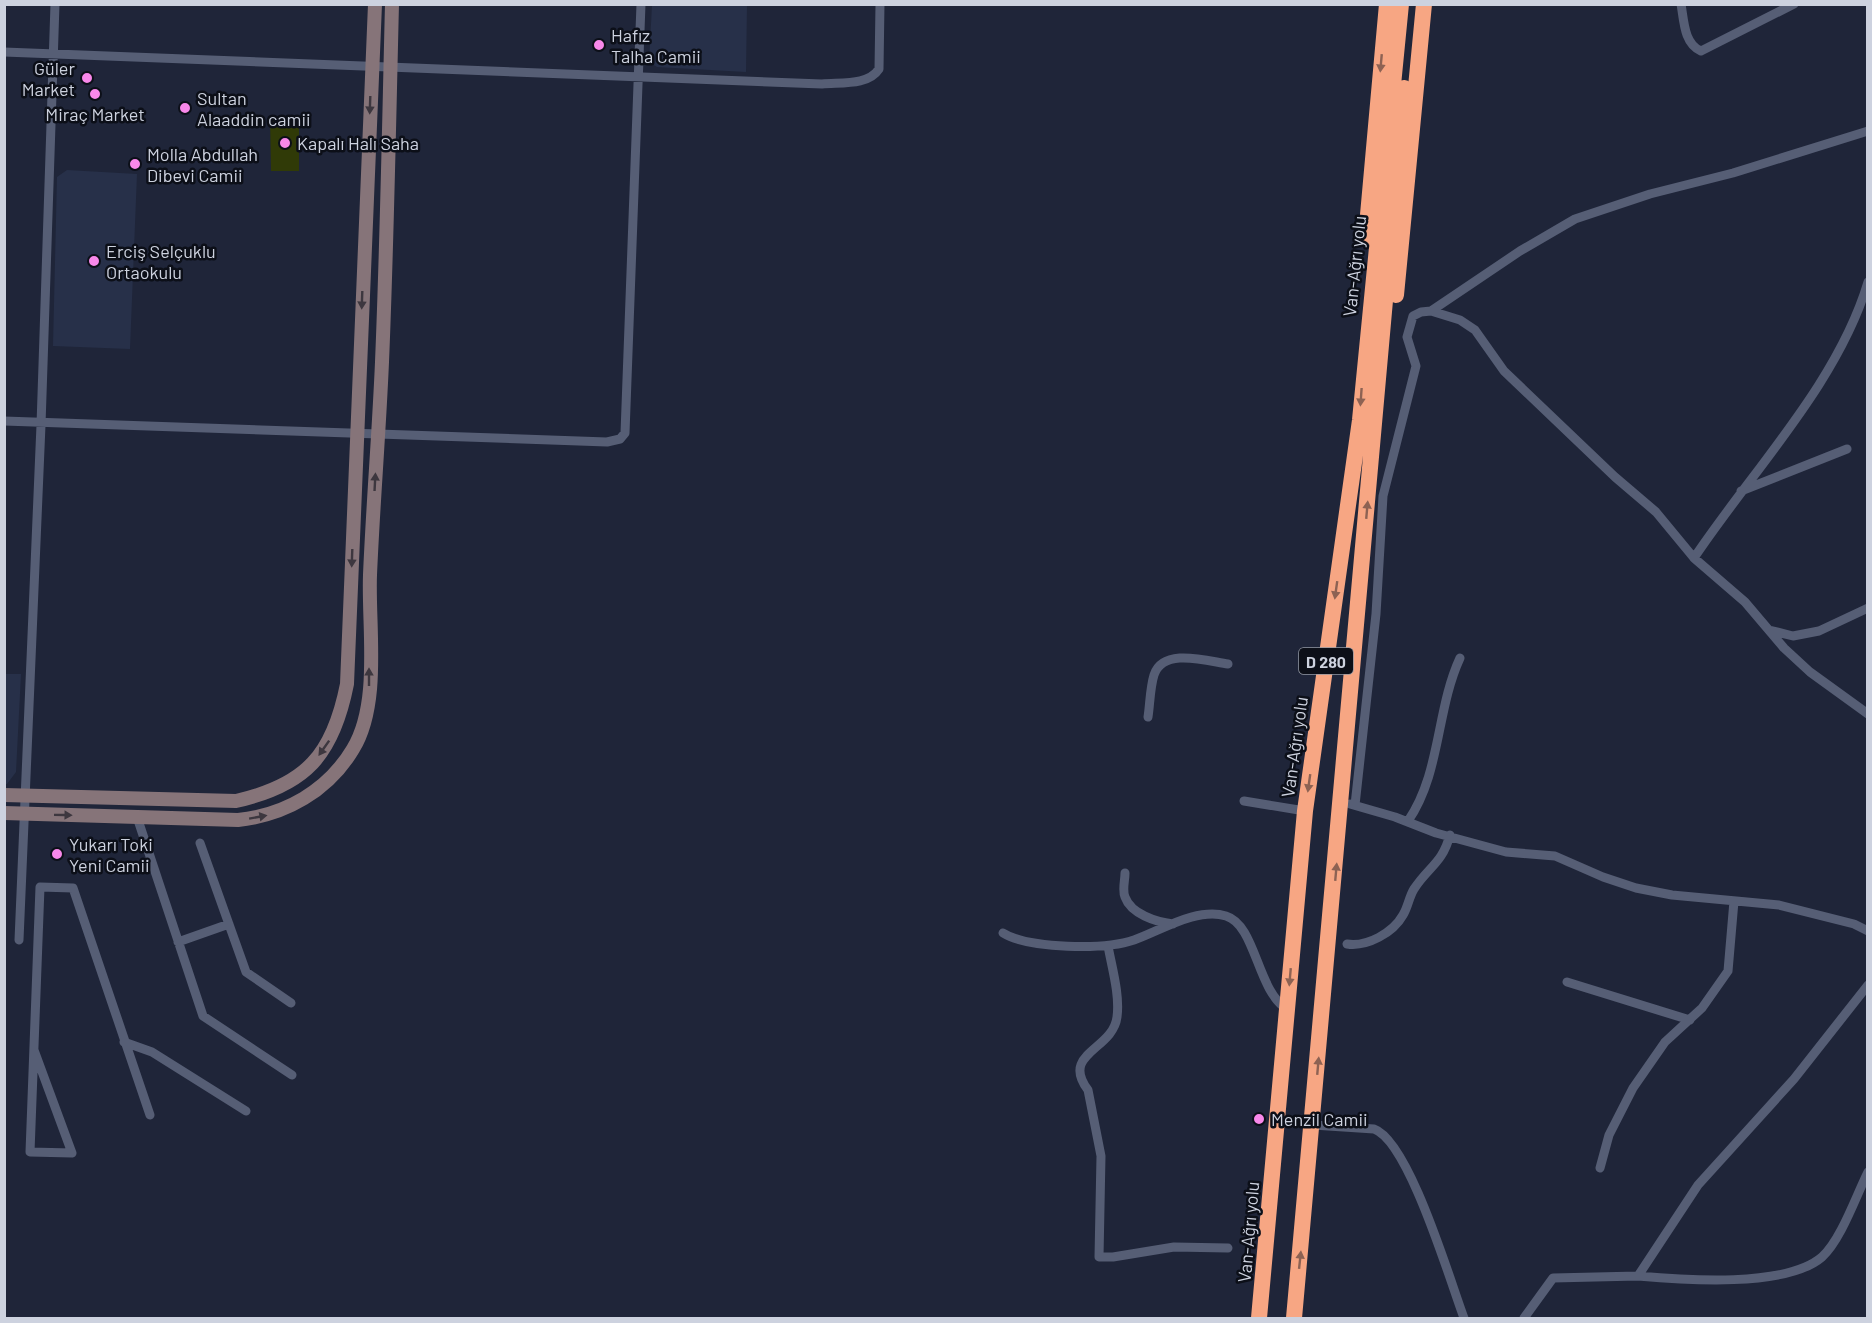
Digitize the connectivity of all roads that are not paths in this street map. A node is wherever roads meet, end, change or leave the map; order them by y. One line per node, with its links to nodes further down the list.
1 (55, 4): 13 (street)
2 (375, 4): 14 (street)
3 (392, 4): 15 (street)
4 (641, 4): 16 (street)
5 (880, 4): 16 (street)
6 (1387, 4): 20 (highway, one-way to 20)
7 (1401, 4): 20 (highway, Van-Ağrı yolu / D 280)
8 (1412, 4): 20 (highway, D 280)
9 (1424, 4): 20 (highway)
10 (1681, 4): 11 (street)
11 (1794, 4)
12 (4, 52): 13 (street)
13 (53, 53): 14 (street); 22 (street)
14 (372, 66): 15 (street); 23 (street, one-way to 23)
15 (390, 68): 16 (street); 24 (street)
16 (639, 76): 24 (street)
17 (1868, 131): 19 (street)
18 (1868, 282): 26 (street)
19 (1431, 311): 27 (street); 37 (street)
20 (1372, 359): 37 (highway, D 280, one-way to 20); 38 (highway, Van-Ağrı yolu / D 280, one-way to 38)
21 (4, 421): 22 (street)
22 (41, 422): 23 (street); 35 (street)
23 (356, 435): 24 (street); 35 (street, one-way to 35)
24 (378, 436): 41 (street, one-way to 24)
25 (1847, 448): 26 (street)
26 (1741, 491): 27 (street)
27 (1694, 558): 29 (street)
28 (1868, 609): 29 (street)
29 (1768, 630): 32 (street)
30 (1460, 658): 42 (street)
31 (1228, 664): 33 (street)
32 (1868, 714)
33 (1148, 717)
34 (4, 795): 35 (street)
35 (26, 795): 40 (street)
36 (1244, 801): 38 (street)
37 (1348, 805): 42 (street); 67 (highway, D 280, one-way to 37)
38 (1305, 812): 60 (highway, Van-Ağrı yolu / D 280, one-way to 60)
39 (4, 813): 40 (street)
40 (26, 814): 41 (street, one-way to 41); 47 (street)
41 (137, 817): 54 (street)
42 (1408, 821): 43 (street)
43 (1450, 835): 46 (street); 55 (street)
44 (200, 843): 49 (street)
45 (1125, 873): 50 (street)
46 (1734, 901): 51 (street); 61 (street)
47 (20, 909): 48 (street); 53 (street)
48 (39, 910): 62 (street); 63 (street)
49 (229, 924): 54 (street); 59 (street)
50 (1175, 924): 56 (street); 60 (street)
51 (1868, 931)
52 (1003, 933): 56 (street)
53 (19, 940)
54 (178, 942): 64 (street)
55 (1347, 944)
56 (1108, 946): 70 (street)
57 (1567, 982): 61 (street)
58 (1868, 985): 71 (street)
59 (291, 1003)
60 (1287, 1010): 72 (highway, Van-Ağrı yolu / D 280)
61 (1690, 1020): 68 (street)
62 (124, 1042): 65 (street); 66 (street)
63 (34, 1050): 63 (street)
64 (292, 1075)
65 (246, 1111)
66 (150, 1114)
67 (1313, 1125): 73 (highway, D 280, one-way to 67); 74 (street)
68 (1600, 1168)
69 (1868, 1172): 71 (street)
70 (1228, 1248)
71 (1638, 1276): 75 (street)
72 (1259, 1318)
73 (1294, 1318)
74 (1464, 1318)
75 (1524, 1318)

